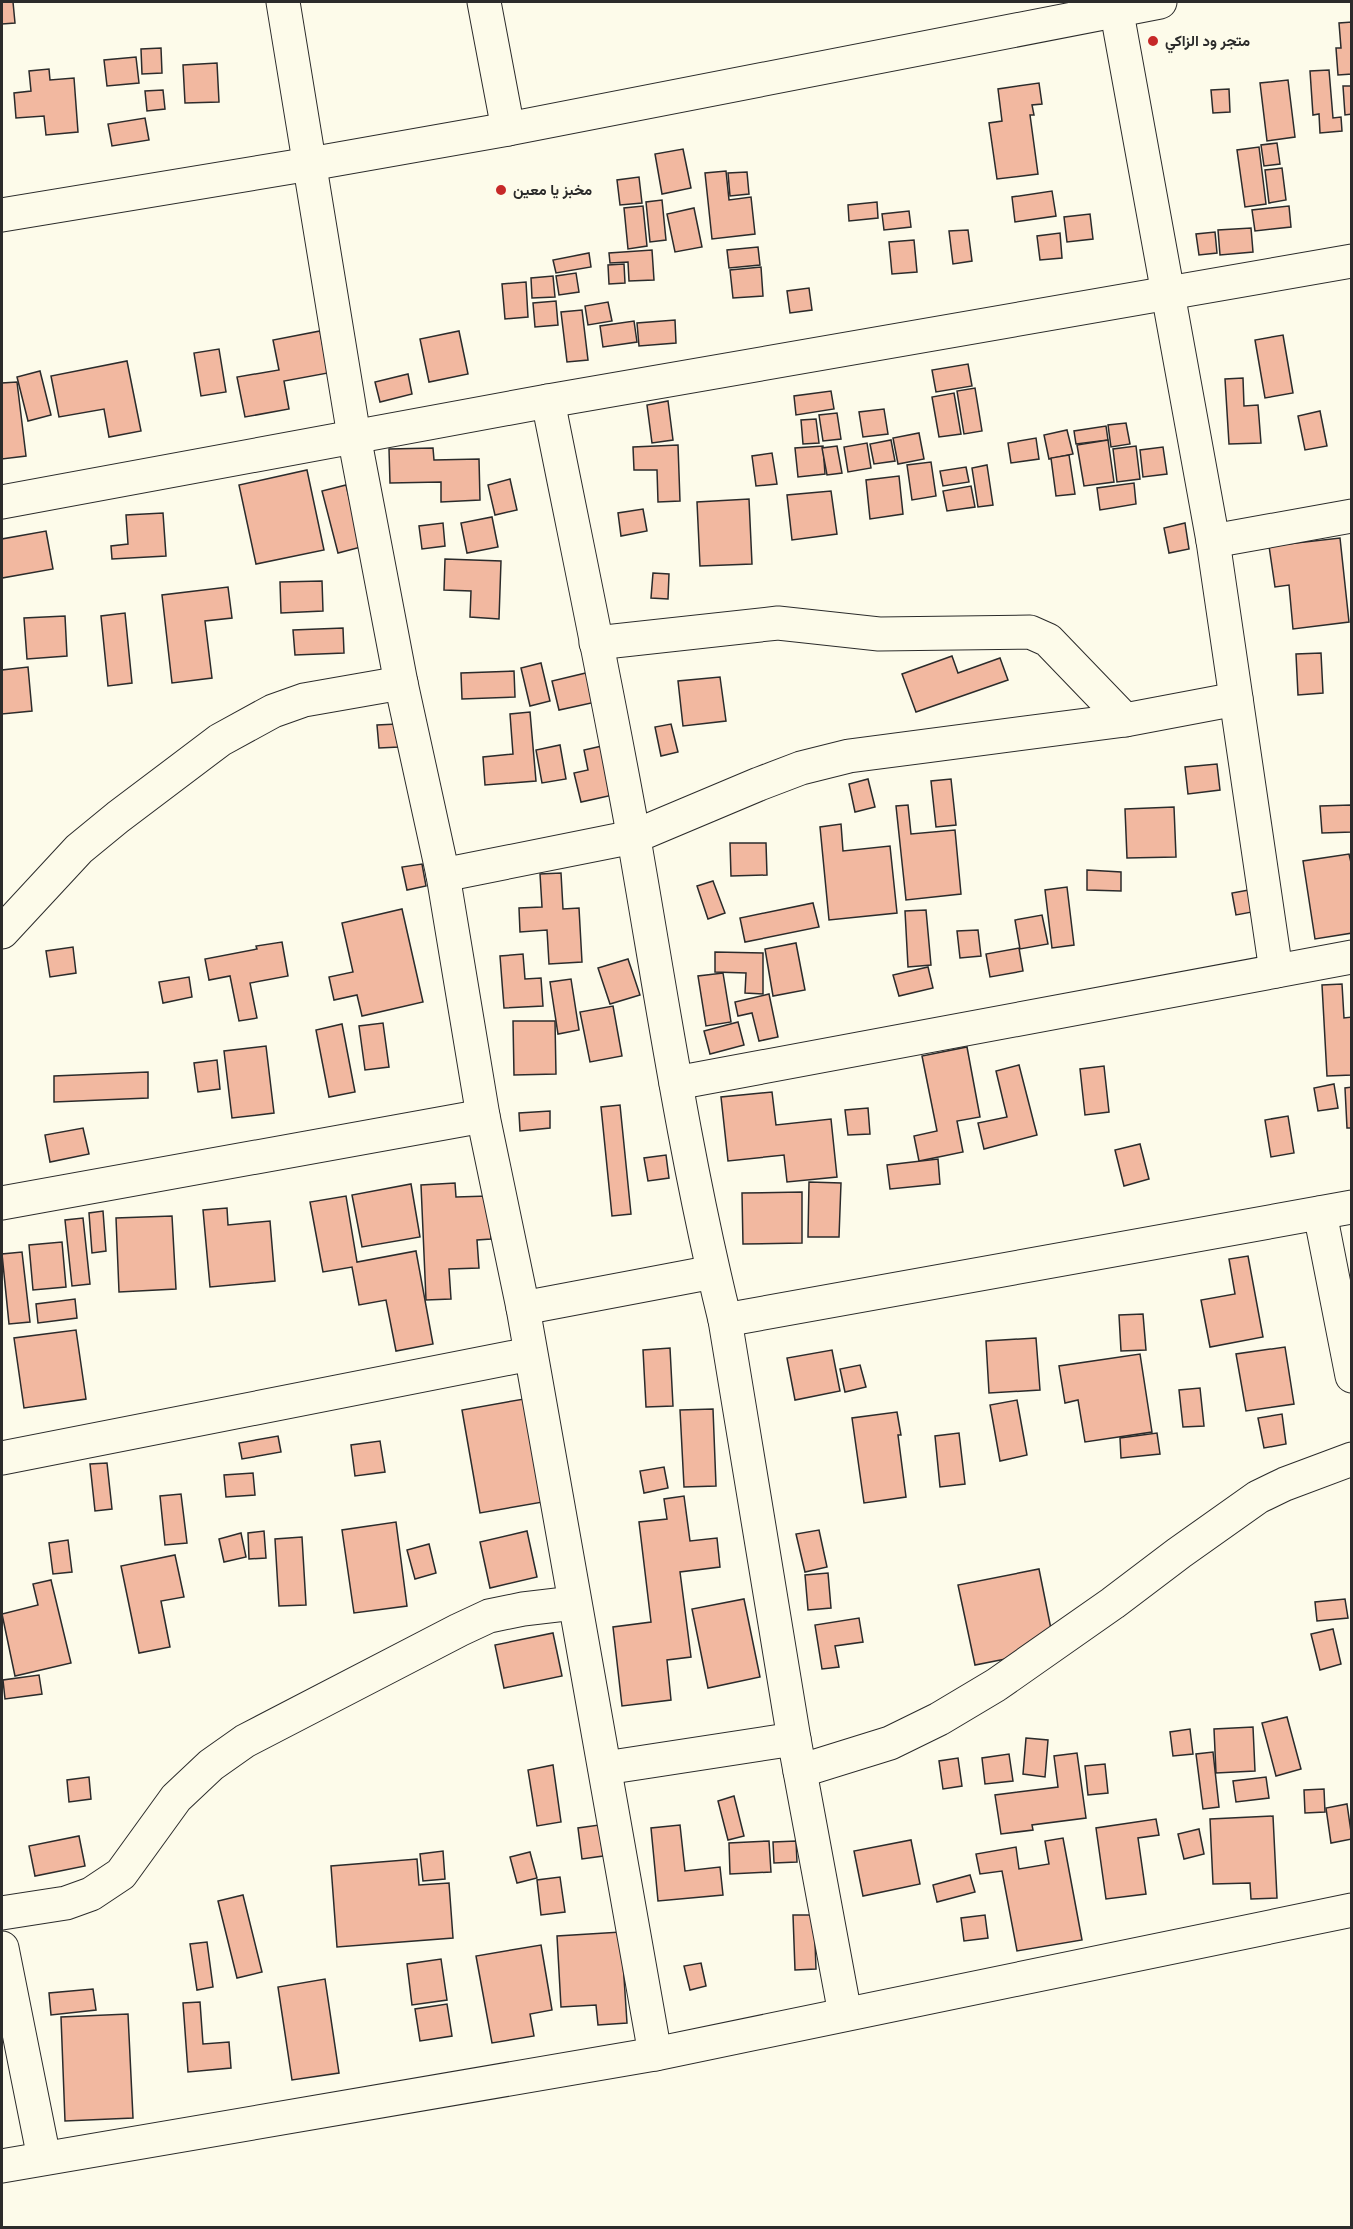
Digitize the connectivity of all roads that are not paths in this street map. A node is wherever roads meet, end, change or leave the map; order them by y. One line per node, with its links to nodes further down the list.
1 (283, 2): 6 (street)
2 (484, 2): 5 (street)
3 (1160, 2): 4 (street)
4 (1116, 6): 5 (street); 9 (street)
5 (507, 129): 6 (street)
6 (310, 164): 7 (street); 11 (street)
7 (2, 216)
8 (1352, 261): 9 (street)
9 (1168, 292): 10 (street); 14 (street)
10 (548, 401): 11 (street); 15 (street)
11 (354, 436): 12 (street); 16 (street)
12 (2, 502)
13 (1352, 516): 14 (street)
14 (1213, 541): 17 (street)
15 (596, 643): 18 (street); 19 (street)
16 (401, 682): 20 (street); 21 (street)
17 (1236, 699): 18 (street); 23 (street)
18 (1125, 720): 19 (street)
19 (633, 837): 20 (street); 24 (street)
20 (443, 874): 25 (street)
21 (2, 932)
22 (1352, 957): 23 (street)
23 (1276, 971): 24 (street)
24 (676, 1083): 28 (street)
25 (483, 1116): 26 (street); 29 (street)
26 (2, 1203)
27 (1336, 1210): 30 (street); 32 (street)
28 (713, 1272): 29 (street); 30 (street)
29 (523, 1308): 31 (street)
30 (724, 1320): 36 (street)
31 (530, 1354): 33 (street); 35 (street)
32 (1352, 1376)
33 (2, 1458)
34 (1352, 1459): 38 (street)
35 (574, 1603): 37 (street); 40 (street)
36 (794, 1739): 37 (street); 38 (street)
37 (605, 1768): 43 (street)
38 (800, 1771): 42 (street)
39 (1352, 1910): 42 (street)
40 (2, 1913)
41 (2, 1948): 44 (street)
42 (845, 2014): 43 (street)
43 (655, 2054): 44 (street)
44 (44, 2158): 45 (street)
45 (2, 2166)

